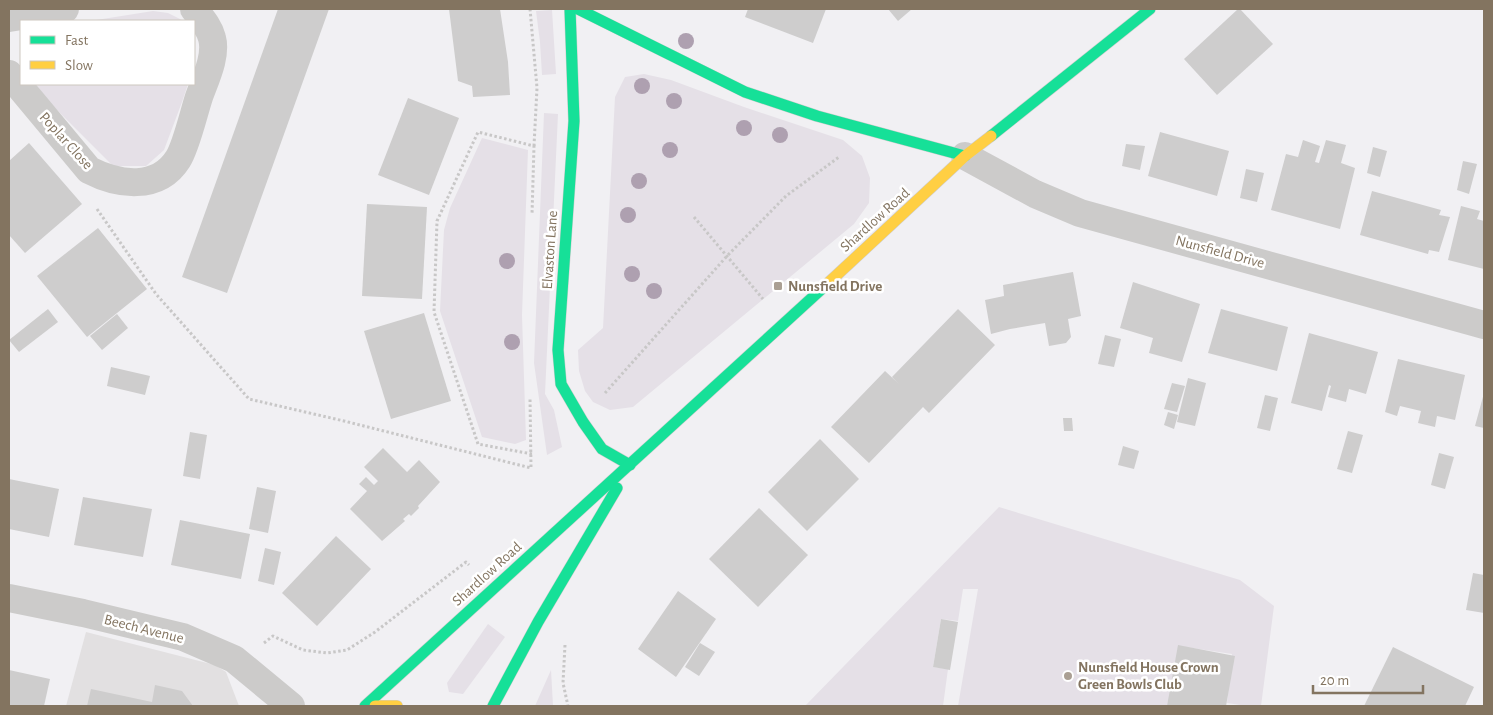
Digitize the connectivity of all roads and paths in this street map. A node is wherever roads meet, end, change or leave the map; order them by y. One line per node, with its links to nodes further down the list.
1 (65, 9): 7 (street)
2 (194, 9): 12 (street, Poplar Close)
3 (530, 9): 10 (path)
4 (570, 9): 21 (main road, Elvaston Lane)
5 (578, 9): 9 (main road)
6 (1150, 9): 11 (main road, Shardlow Road)
7 (9, 18)
8 (9, 74): 12 (street, Poplar Close)
9 (874, 131): 11 (main road); 15 (path)
10 (534, 146): 13 (path); 20 (path)
11 (965, 156): 16 (main road, Shardlow Road); 17 (street, Nunsfield Drive)
12 (89, 170): 20 (path)
13 (532, 216)
14 (694, 217): 15 (path)
15 (726, 256): 16 (path); 19 (path)
16 (783, 324): 21 (main road, Shardlow Road)
17 (1484, 325)
18 (530, 394): 20 (path)
19 (601, 397)
20 (532, 454)
21 (630, 465): 27 (main road, Shardlow Road); 30 (main road, Shardlow Road)
22 (466, 562): 24 (path)
23 (9, 598): 26 (street, Beech Avenue)
24 (274, 636)
25 (568, 640): 31 (path)
26 (291, 706)
27 (365, 706)
28 (375, 706): 29 (main road)
29 (397, 706)
30 (493, 706)
31 (568, 706)

